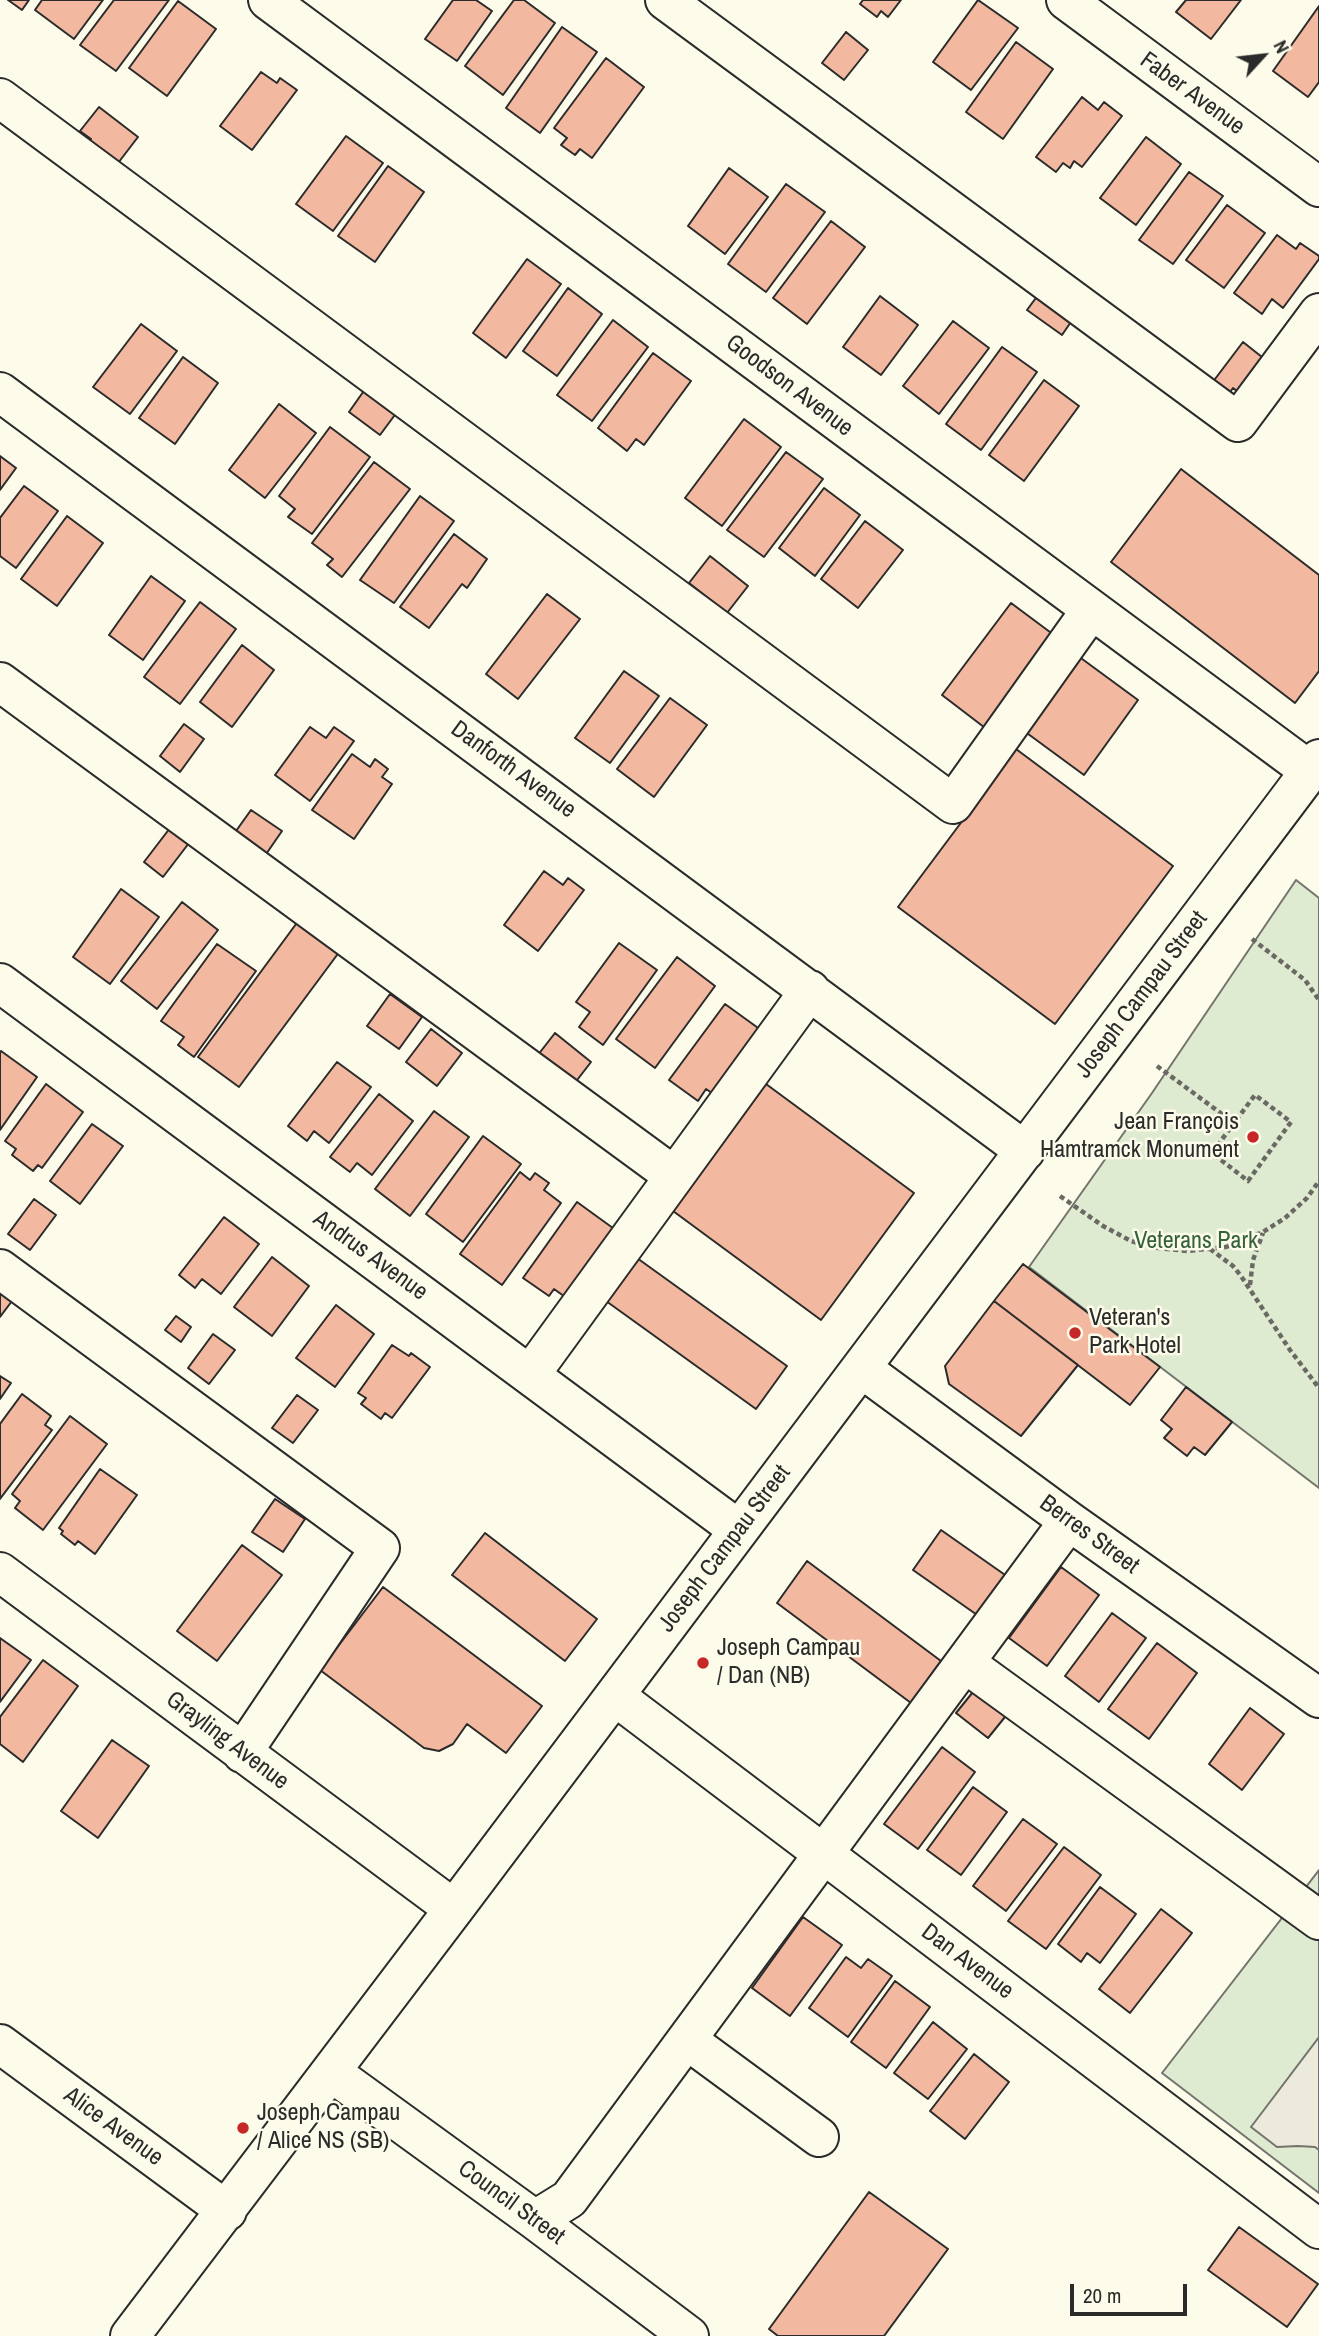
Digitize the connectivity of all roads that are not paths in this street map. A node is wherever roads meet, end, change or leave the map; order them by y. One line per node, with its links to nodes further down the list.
1 (268, 0): 8 (street, Goodson Avenue)
2 (665, 0): 6 (street)
3 (1066, 0): 5 (street, Faber Avenue)
4 (0, 98): 8 (street)
5 (1319, 187)
6 (1319, 313)
7 (0, 392): 12 (street, Danforth Avenue)
8 (1091, 610): 10 (street, Goodson Avenue)
9 (0, 682): 14 (street)
10 (1315, 765): 13 (street, Joseph Campau Street)
11 (0, 983): 17 (street, Andrus Avenue)
12 (810, 990): 13 (street, Danforth Avenue); 14 (street)
13 (1025, 1151): 16 (street, Joseph Campau Street)
14 (674, 1176): 17 (street)
15 (0, 1269): 24 (street)
16 (861, 1368): 18 (street, Berres Street); 19 (street, Joseph Campau Street)
17 (530, 1375): 19 (street, Andrus Avenue)
18 (1069, 1521): 21 (street); 23 (street, Berres Street)
19 (739, 1530): 22 (street, Joseph Campau Street)
20 (0, 1572): 24 (street, Grayling Avenue)
21 (965, 1663): 25 (street); 27 (street)
22 (615, 1696): 25 (street, Dan Avenue); 26 (street, Joseph Campau Street)
23 (1319, 1698)
24 (242, 1753): 26 (street, Grayling Avenue)
25 (824, 1855): 28 (street); 34 (street, Dan Avenue)
26 (454, 1909): 30 (street, Joseph Campau Street)
27 (1319, 1920)
28 (687, 2040): 31 (street); 33 (street)
29 (0, 2044): 32 (street, Alice Avenue)
30 (331, 2072): 32 (street, Joseph Campau Street); 33 (street, Council Street)
31 (819, 2137)
32 (227, 2211): 35 (street, Joseph Campau Street)
33 (536, 2220): 36 (street, Council Street)
34 (1319, 2229)
35 (130, 2336)
36 (689, 2336)

